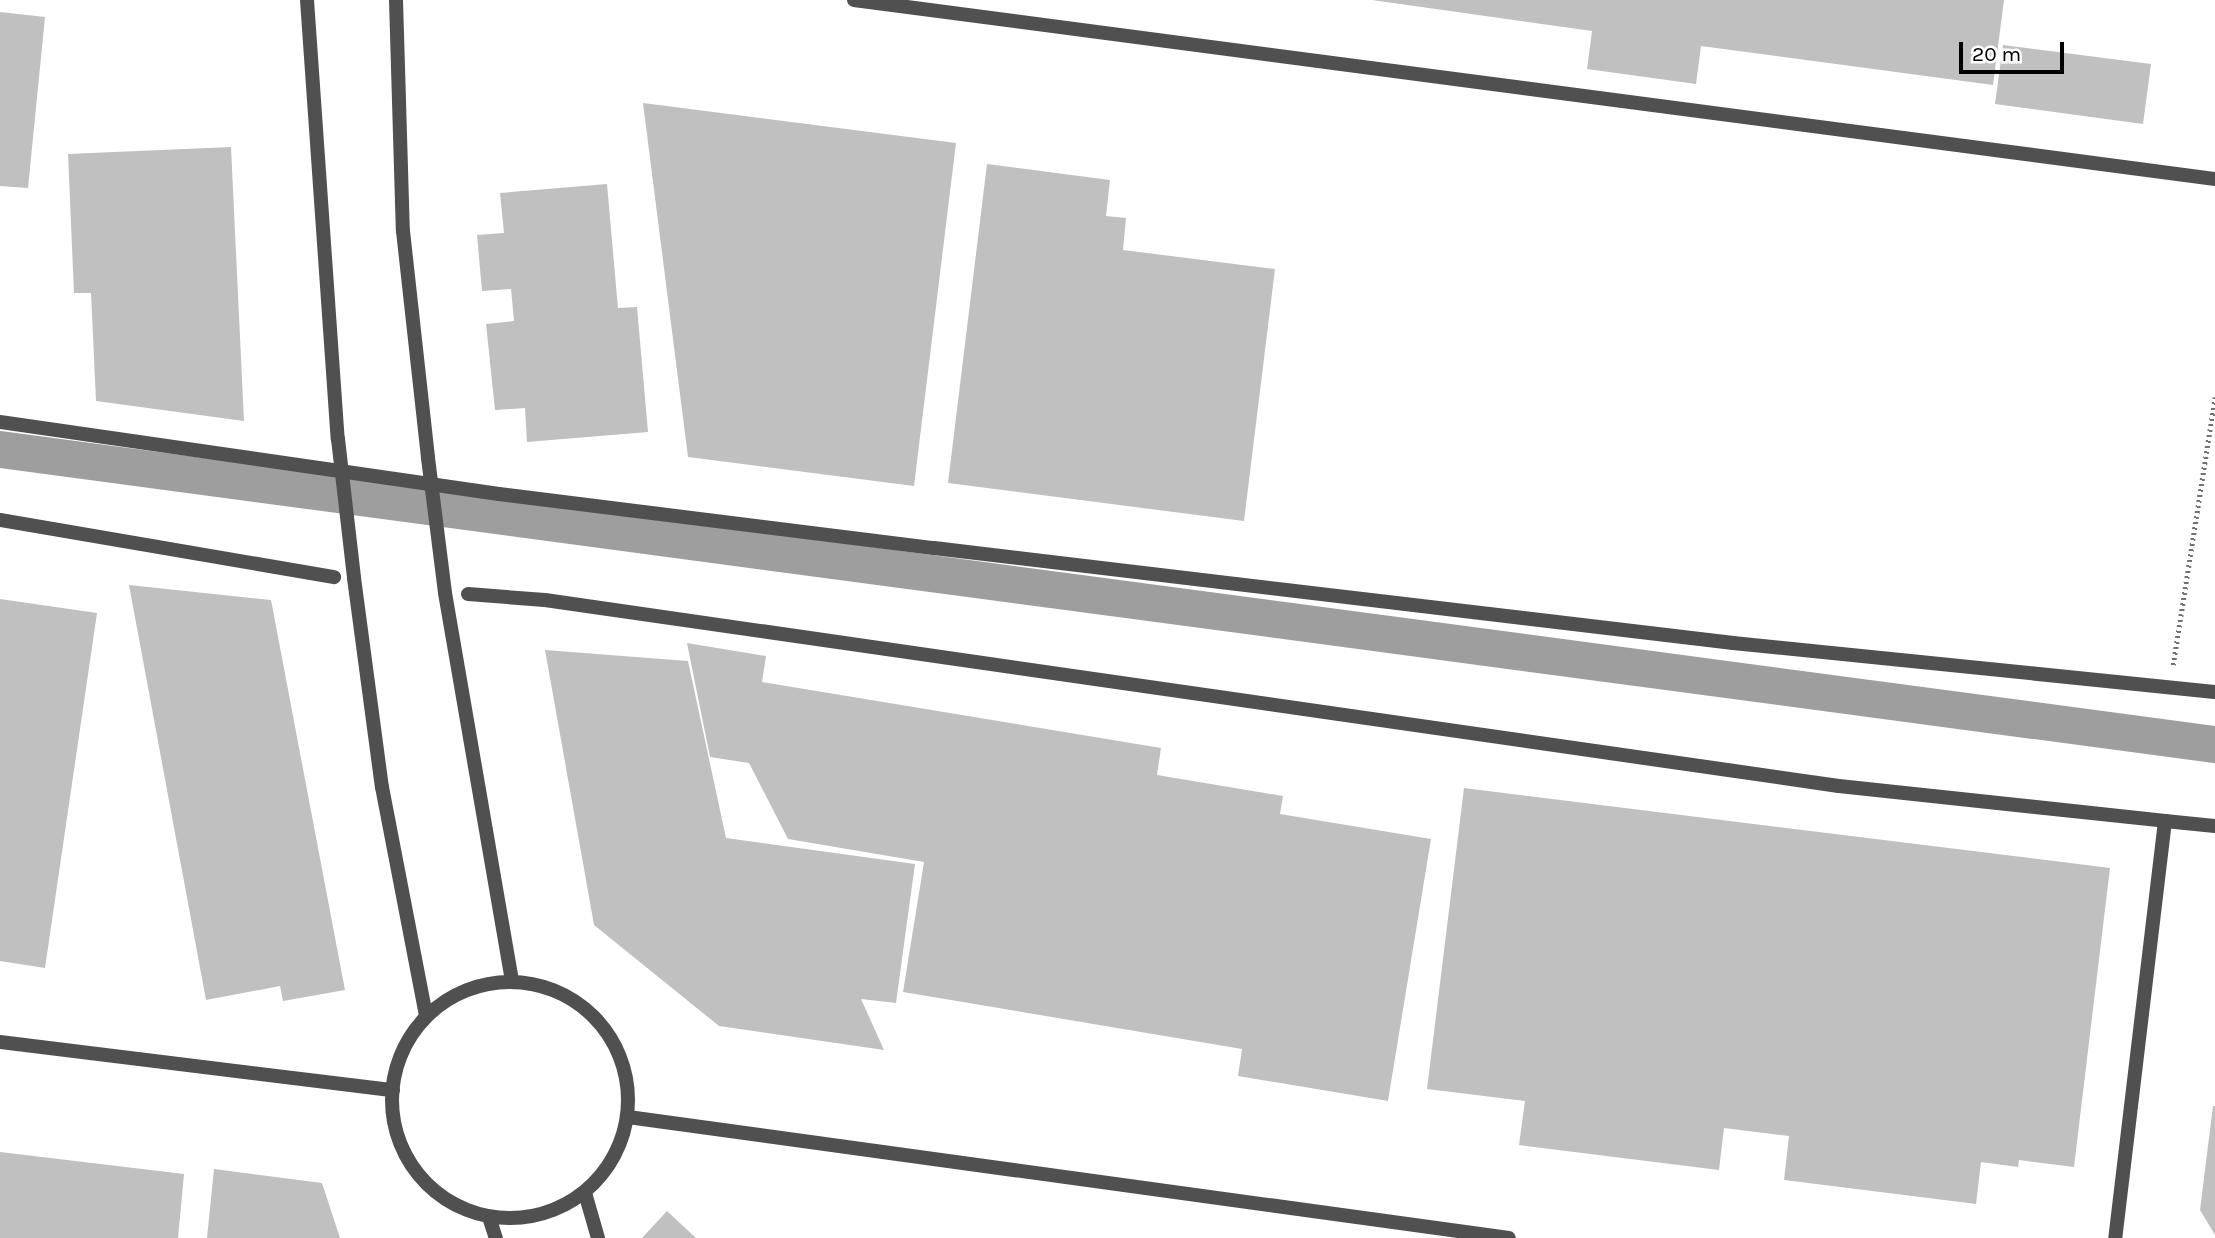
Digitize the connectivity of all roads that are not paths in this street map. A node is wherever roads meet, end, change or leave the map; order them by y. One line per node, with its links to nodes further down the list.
1 (307, 0): 13 (street, bridge)
2 (396, 0): 12 (street, bridge)
3 (854, 0): 4 (street)
4 (2215, 179)
5 (0, 422): 9 (street)
6 (0, 520): 7 (street)
7 (334, 577)
8 (468, 594): 10 (street)
9 (2215, 692)
10 (2165, 821): 11 (street); 22 (street)
11 (2215, 826)
12 (512, 981): 13 (street); 16 (street)
13 (426, 1015): 15 (street)
14 (0, 1042): 15 (street)
15 (393, 1090): 18 (street)
16 (628, 1117): 17 (street); 21 (street)
17 (585, 1193): 18 (street); 20 (street)
18 (489, 1217): 19 (street)
19 (496, 1238)
20 (597, 1238)
21 (1509, 1238)
22 (2115, 1238)

